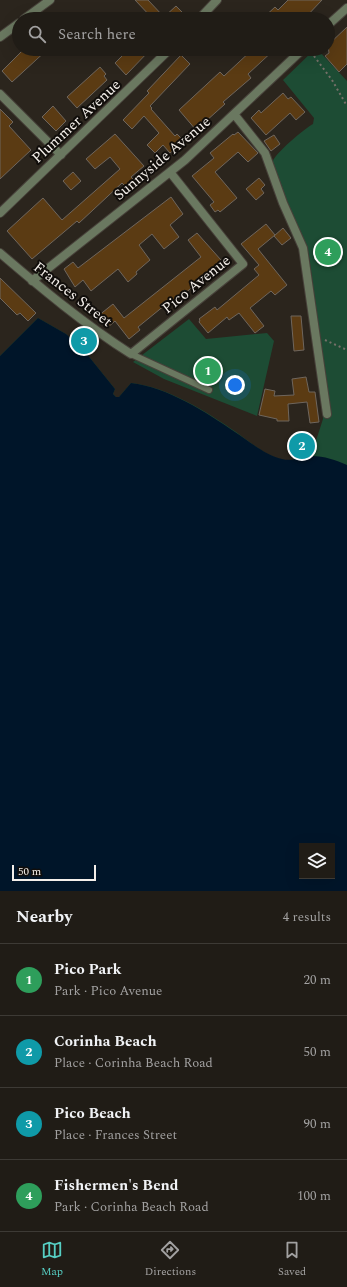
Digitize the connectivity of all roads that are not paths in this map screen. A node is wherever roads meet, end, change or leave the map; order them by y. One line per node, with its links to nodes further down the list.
1 (50, 0): 4 (street)
2 (217, 0): 5 (street)
3 (347, 8): 6 (street)
4 (34, 12)
5 (206, 12)
6 (335, 19)
7 (12, 28): 8 (street)
8 (0, 37)
9 (163, 56): 13 (street, Plummer Avenue)
10 (296, 56): 12 (street, Sunnyside Avenue)
11 (0, 94): 13 (street)
12 (234, 114): 14 (street, Sunnyside Avenue); 20 (street)
13 (61, 155): 15 (street, Plummer Avenue)
14 (170, 172): 17 (street, Sunnyside Avenue); 18 (street, Pico Avenue)
15 (0, 213)
16 (0, 253): 17 (street, Frances Street)
17 (32, 281): 18 (street, Frances Street)
18 (131, 354): 19 (lane)
19 (209, 390)
20 (327, 414)

